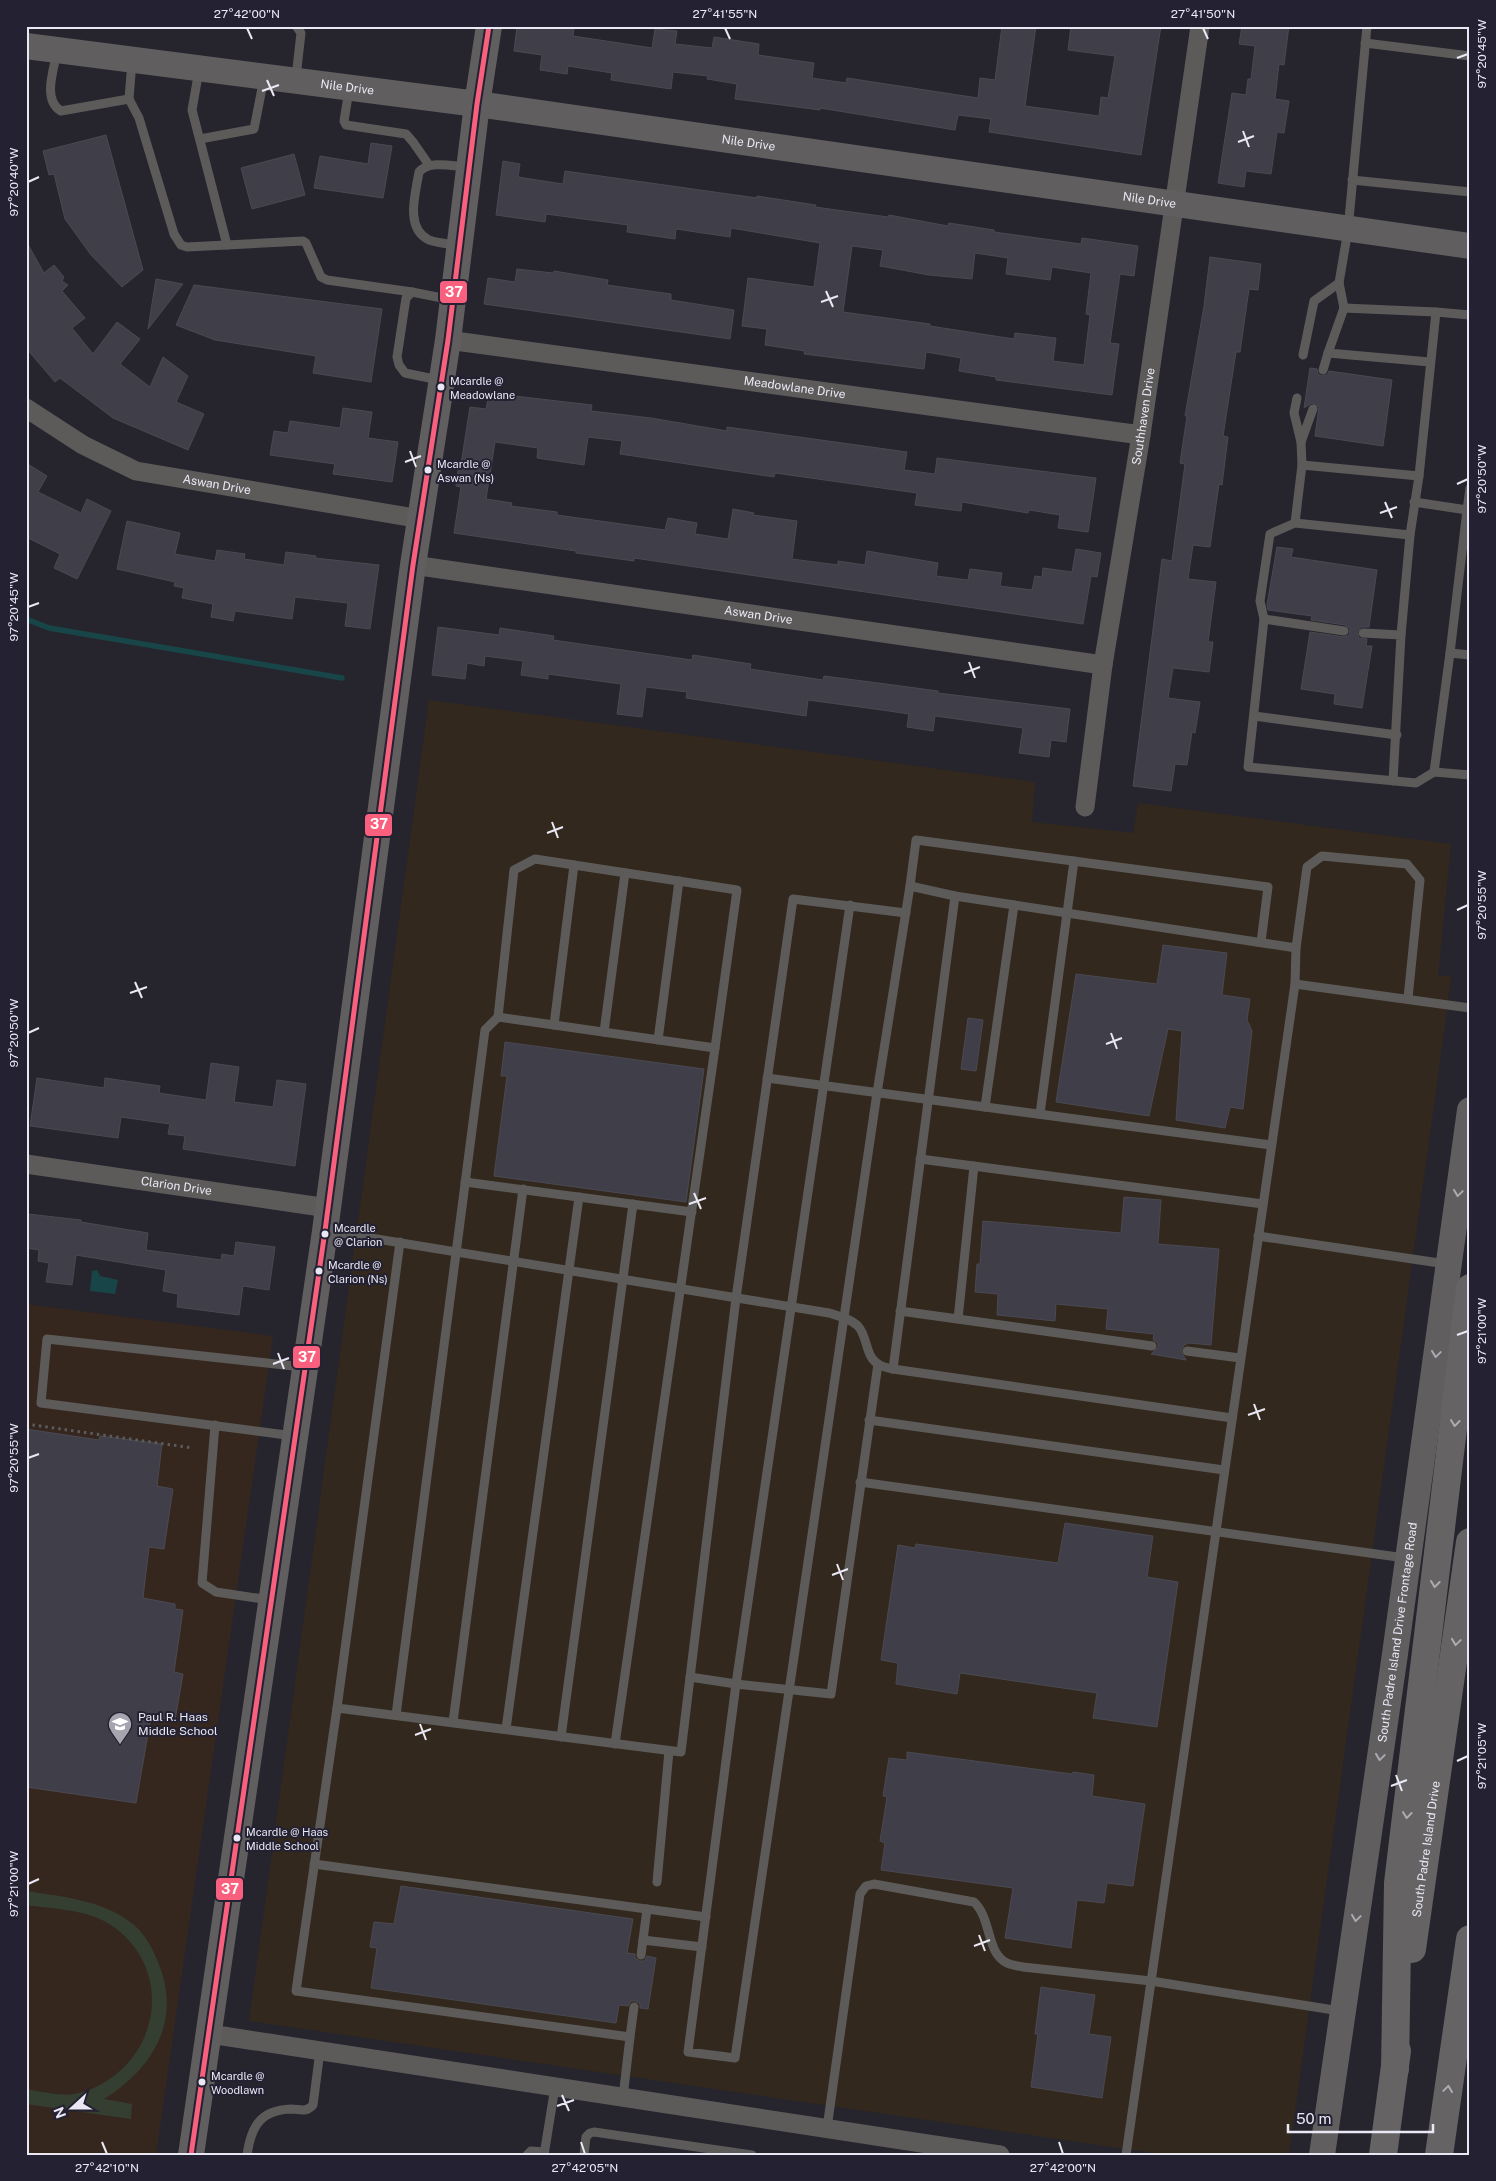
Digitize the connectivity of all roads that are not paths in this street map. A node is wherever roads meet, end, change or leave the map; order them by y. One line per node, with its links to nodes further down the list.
1 (296, 26): 12 (lane)
2 (489, 26): 15 (main road)
3 (1200, 26): 21 (street, Southhaven Drive)
4 (1367, 26): 5 (lane)
5 (1366, 43): 8 (lane); 19 (lane)
6 (26, 46): 7 (main road, Nile Drive)
7 (57, 50): 9 (main road, Nile Drive); 14 (lane)
8 (1470, 56)
9 (133, 59): 10 (main road, Nile Drive); 14 (lane)
10 (199, 68): 11 (main road, Nile Drive); 16 (lane)
11 (264, 76): 12 (main road, Nile Drive); 16 (lane)
12 (295, 80): 13 (main road, Nile Drive)
13 (350, 87): 15 (main road, Nile Drive); 17 (lane)
14 (129, 99): 23 (lane)
15 (477, 104): 18 (main road); 21 (main road, Nile Drive)
16 (200, 139): 23 (lane)
17 (429, 165): 18 (lane); 24 (lane)
18 (469, 167): 24 (main road)
19 (1352, 180): 20 (lane); 22 (lane)
20 (1470, 192)
21 (1176, 205): 22 (main road, Nile Drive); 41 (street, Southhaven Drive)
22 (1348, 230): 25 (main road, Nile Drive); 26 (lane)
23 (227, 245): 27 (lane)
24 (459, 246): 28 (main road)
25 (1470, 246)
26 (1339, 283): 29 (lane); 34 (lane)
27 (412, 292): 28 (lane); 37 (lane)
28 (452, 300): 32 (main road)
29 (1344, 308): 30 (lane); 33 (lane)
30 (1436, 312): 31 (lane); 35 (lane)
31 (1470, 315)
32 (448, 340): 37 (main road); 41 (street, Meadowlane Drive)
33 (1328, 353): 35 (lane); 36 (lane)
34 (1303, 355)
35 (1430, 362): 44 (lane)
36 (1323, 370)
37 (442, 380): 48 (main road)
38 (1297, 398): 42 (lane)
39 (26, 408): 48 (street, Aswan Drive)
40 (1314, 409): 42 (lane)
41 (1141, 435): 58 (street, Southhaven Drive)
42 (1301, 442): 43 (lane)
43 (1302, 465): 44 (lane); 49 (lane)
44 (1419, 476): 46 (lane)
45 (1470, 488): 47 (lane)
46 (1414, 502): 47 (lane); 50 (lane)
47 (1468, 510): 56 (lane)
48 (421, 519): 51 (main road)
49 (1295, 523): 50 (lane); 52 (lane)
50 (1410, 535): 55 (lane)
51 (413, 565): 58 (street, Aswan Drive); 102 (main road)
52 (1264, 619): 53 (lane); 59 (lane)
53 (1344, 631)
54 (1363, 633): 55 (lane)
55 (1401, 635): 60 (lane)
56 (1450, 653): 57 (lane); 61 (lane)
57 (1470, 655)
58 (1104, 665): 64 (street, Southhaven Drive)
59 (1254, 716): 60 (lane); 63 (lane)
60 (1396, 735): 63 (lane)
61 (1434, 772): 62 (lane); 63 (lane)
62 (1470, 776)
63 (1393, 781)
64 (1085, 807)
65 (1074, 861): 69 (lane); 74 (lane); 75 (lane)
66 (574, 865): 67 (lane); 80 (lane); 81 (lane)
67 (625, 873): 68 (lane); 82 (lane)
68 (679, 881): 83 (lane); 84 (lane)
69 (910, 886): 70 (lane); 73 (lane)
70 (955, 896): 71 (lane); 88 (lane)
71 (1014, 905): 74 (lane); 89 (lane)
72 (850, 906): 73 (lane); 85 (lane); 86 (lane)
73 (906, 913): 87 (lane)
74 (1067, 913): 75 (lane); 91 (lane)
75 (1261, 942): 76 (lane)
76 (1296, 948): 77 (lane); 78 (lane)
77 (1295, 984): 78 (lane); 92 (lane)
78 (1408, 998): 79 (lane)
79 (1470, 1008)
80 (498, 1017): 81 (lane); 96 (lane)
81 (554, 1025): 82 (lane)
82 (604, 1032): 83 (lane)
83 (658, 1040): 84 (lane)
84 (715, 1048): 101 (lane)
85 (767, 1078): 86 (lane); 112 (lane)
86 (824, 1084): 87 (lane); 113 (lane)
87 (877, 1093): 88 (lane); 115 (lane)
88 (929, 1100): 89 (lane); 93 (lane)
89 (985, 1107): 91 (lane)
90 (1470, 1110): 107 (main road, South Padre Island Drive Frontage Road, one-way to 107)
91 (1040, 1114): 92 (lane)
92 (1271, 1145): 100 (lane)
93 (920, 1159): 95 (lane); 114 (lane)
94 (26, 1164): 102 (street, Clarion Drive)
95 (974, 1166): 100 (lane); 116 (lane)
96 (466, 1182): 97 (lane); 105 (lane)
97 (523, 1190): 98 (lane); 106 (lane)
98 (579, 1197): 99 (lane); 108 (lane)
99 (633, 1204): 101 (lane); 109 (lane)
100 (1263, 1204): 103 (lane)
101 (692, 1212): 111 (lane)
102 (326, 1219): 104 (lane); 121 (main road)
103 (1258, 1236): 107 (lane); 119 (lane)
104 (400, 1242): 105 (lane); 136 (lane)
105 (457, 1252): 106 (lane); 137 (lane)
106 (513, 1261): 108 (lane); 138 (lane)
107 (1449, 1264): 131 (main road, South Padre Island Drive Frontage Road, one-way to 131)
108 (568, 1270): 109 (lane); 139 (lane)
109 (623, 1279): 111 (lane); 140 (lane)
110 (1470, 1288): 157 (highway, one-way to 157)
111 (682, 1289): 112 (lane); 141 (lane)
112 (736, 1298): 113 (lane); 133 (lane)
113 (790, 1306): 115 (lane); 134 (lane)
114 (900, 1311): 116 (lane); 122 (lane)
115 (844, 1318): 120 (lane); 135 (lane)
116 (958, 1319): 117 (lane)
117 (1152, 1346)
118 (1187, 1351): 119 (lane)
119 (1240, 1358): 123 (lane)
120 (878, 1364): 122 (lane); 124 (lane)
121 (306, 1368): 125 (lane); 126 (main road)
122 (893, 1369): 123 (lane)
123 (1232, 1418): 127 (lane)
124 (869, 1420): 127 (lane); 128 (lane)
125 (215, 1425): 126 (lane); 132 (lane)
126 (296, 1436): 132 (main road)
127 (1224, 1470): 129 (lane)
128 (860, 1482): 129 (lane); 135 (lane)
129 (1215, 1531): 131 (lane); 151 (lane)
130 (1470, 1542): 157 (highway, South Padre Island Drive, one-way to 157)
131 (1408, 1559): 153 (main road, South Padre Island Drive Frontage Road, one-way to 153)
132 (272, 1600): 154 (main road)
133 (690, 1677): 134 (lane); 142 (lane)
134 (736, 1684): 135 (lane); 146 (lane)
135 (788, 1690): 149 (lane)
136 (337, 1708): 137 (lane); 143 (lane)
137 (396, 1715): 138 (lane)
138 (453, 1722): 139 (lane)
139 (506, 1729): 140 (lane)
140 (561, 1737): 141 (lane)
141 (615, 1744): 142 (lane)
142 (669, 1751): 144 (lane)
143 (314, 1864): 145 (lane); 155 (lane)
144 (657, 1882)
145 (648, 1909): 146 (lane); 148 (lane)
146 (706, 1917): 149 (lane)
147 (1470, 1939): 171 (highway, one-way to 147)
148 (643, 1940): 149 (lane); 150 (lane)
149 (702, 1947)
150 (641, 1955)
151 (1151, 1981): 153 (lane); 160 (lane); 168 (lane)
152 (634, 2007): 155 (lane)
153 (1342, 2011): 169 (main road, South Padre Island Drive Frontage Road)
154 (210, 2034): 156 (street); 162 (main road)
155 (630, 2037): 159 (lane)
156 (320, 2052): 158 (street); 163 (lane)
157 (1395, 2069): 170 (highway, South Padre Island Drive)
158 (555, 2087): 159 (street); 161 (lane)
159 (623, 2097): 160 (street)
160 (827, 2128): 167 (street)
161 (544, 2153): 164 (lane)
162 (191, 2155)
163 (247, 2155)
164 (527, 2155)
165 (584, 2155): 166 (lane)
166 (752, 2155)
167 (1000, 2155)
168 (1126, 2155)
169 (1322, 2155)
170 (1383, 2155)
171 (1439, 2155)

